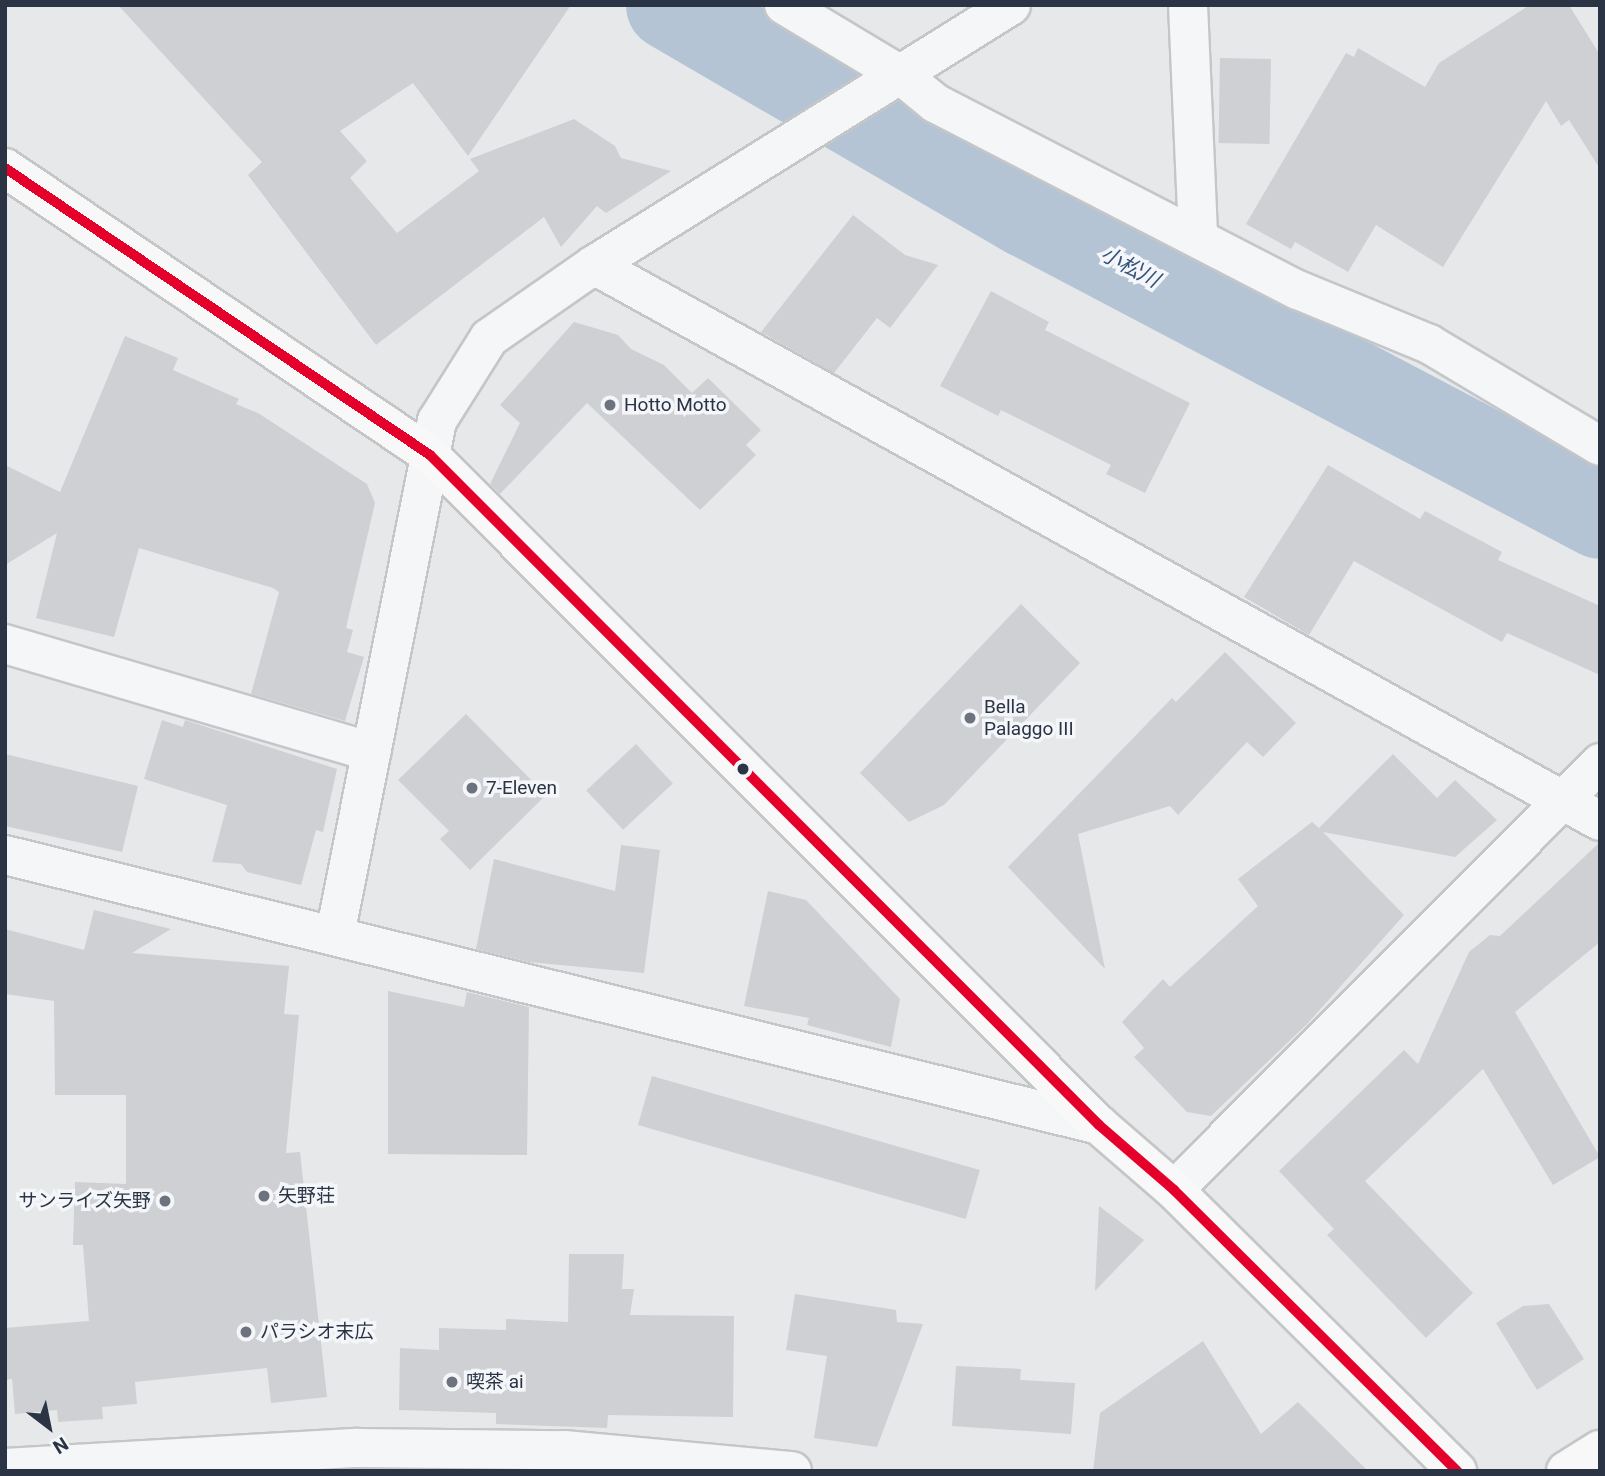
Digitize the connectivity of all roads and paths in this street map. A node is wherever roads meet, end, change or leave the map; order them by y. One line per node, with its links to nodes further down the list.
1 (784, 5): 4 (street)
2 (1011, 5): 4 (street)
3 (1188, 5): 6 (street)
4 (894, 81): 6 (street); 7 (street)
5 (5, 168): 9 (main road)
6 (1198, 237): 8 (street)
7 (594, 265): 9 (street); 13 (street)
8 (1600, 446)
9 (430, 455): 11 (street); 17 (main road)
10 (5, 644): 11 (street)
11 (371, 752): 16 (street)
12 (1600, 764): 13 (street)
13 (1562, 800): 14 (street); 18 (street)
14 (1600, 821)
15 (5, 855): 16 (street)
16 (335, 935): 17 (street)
17 (1099, 1125): 18 (main road)
18 (1174, 1190): 23 (main road)
19 (1600, 1450): 24 (main road)
20 (356, 1460): 21 (street); 22 (street)
21 (5, 1468)
22 (792, 1471)
23 (1457, 1471)
24 (1566, 1471)

